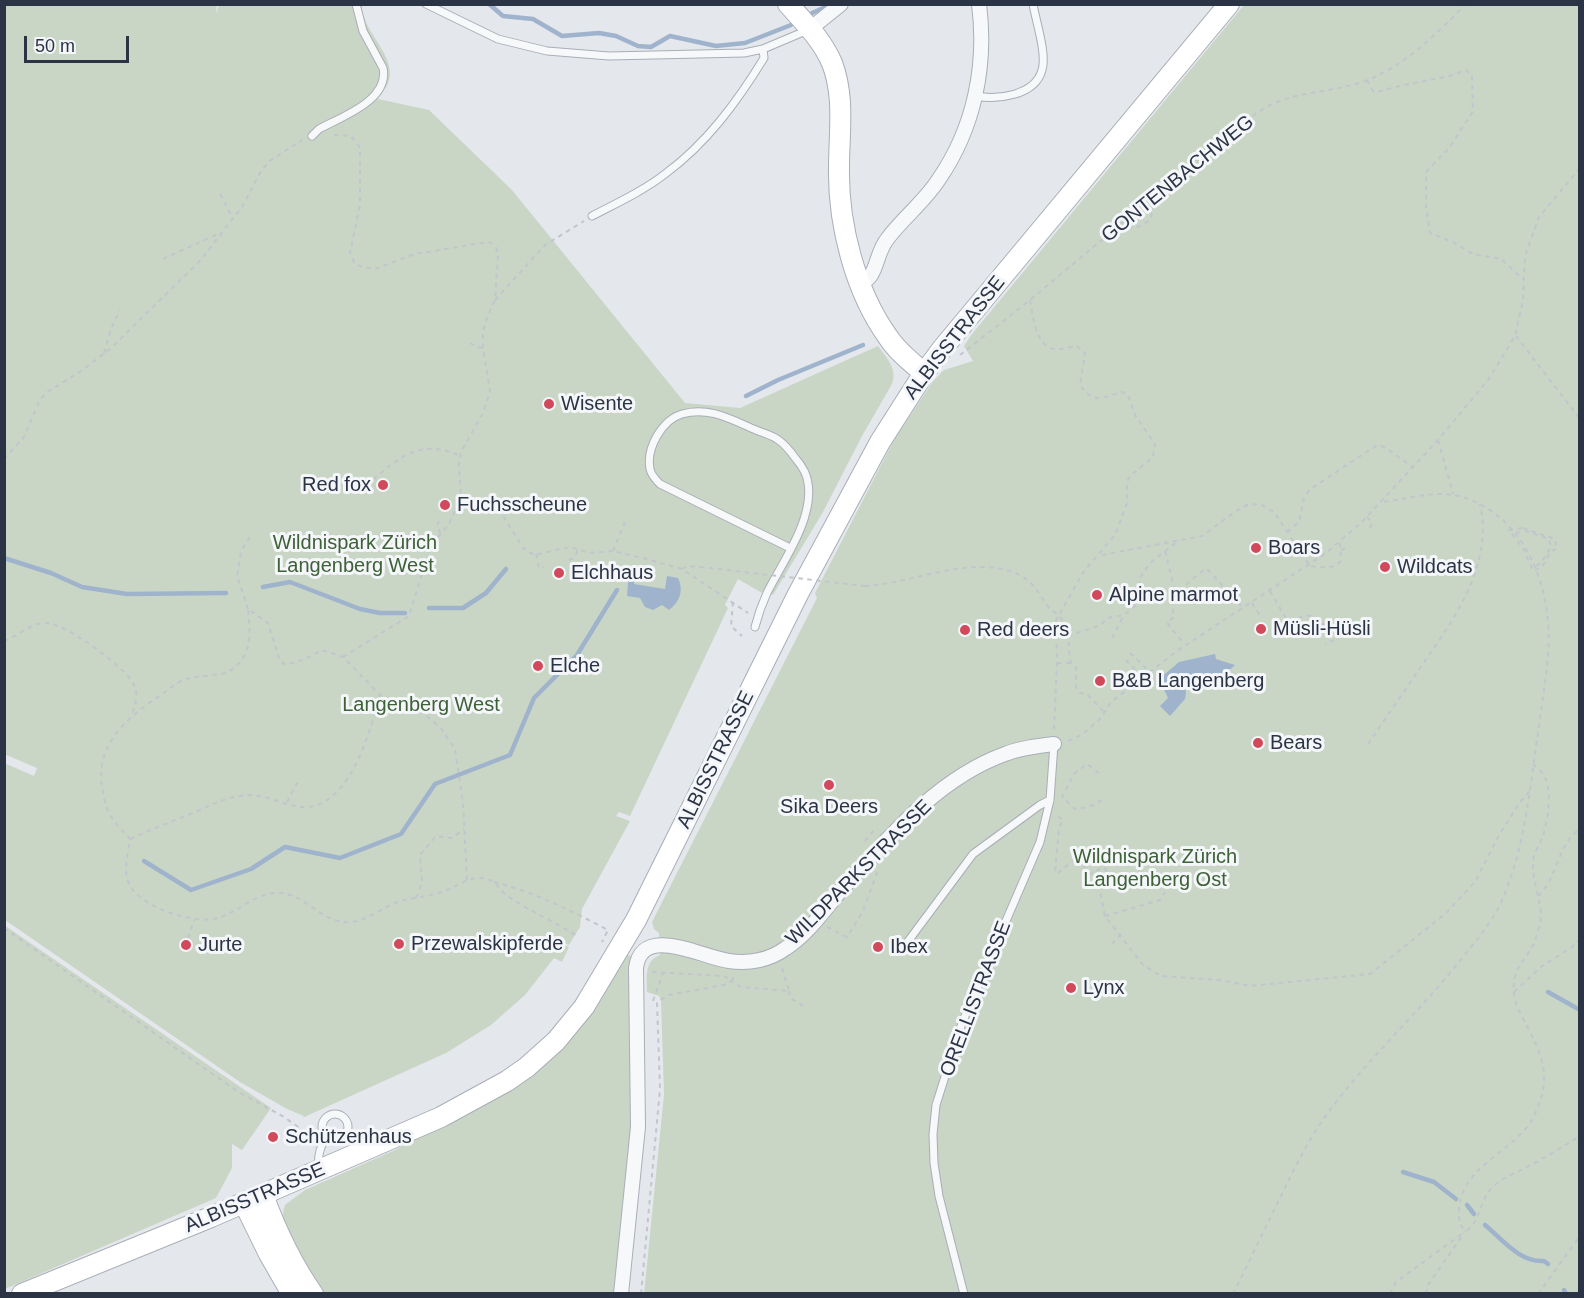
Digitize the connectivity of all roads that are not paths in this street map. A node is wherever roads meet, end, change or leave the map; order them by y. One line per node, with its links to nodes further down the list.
1 (356, 4): 11 (lane)
2 (426, 4): 9 (lane)
3 (788, 4): 8 (main road)
4 (841, 4): 8 (street)
5 (979, 4): 10 (street)
6 (1033, 4): 10 (lane)
7 (1229, 4): 14 (main road, ALBISSTRASSE)
8 (810, 28): 9 (lane); 13 (main road)
9 (763, 50): 12 (lane)
10 (976, 96): 13 (street)
11 (312, 136)
12 (592, 216)
13 (861, 285): 14 (main road)
14 (924, 373): 21 (main road, ALBISSTRASSE)
15 (790, 548): 15 (lane); 16 (lane)
16 (755, 627)
17 (1054, 744): 18 (lane, ORELLISTRASSE); 27 (street, WILDPARKSTRASSE)
18 (1050, 801): 19 (lane); 28 (lane, ORELLISTRASSE)
19 (906, 944)
20 (326, 1137): 21 (lane)
21 (319, 1171): 22 (main road, ALBISSTRASSE)
22 (263, 1195): 23 (main road, ALBISSTRASSE); 26 (main road)
23 (244, 1203): 24 (main road, ALBISSTRASSE); 25 (main road)
24 (22, 1293)
25 (292, 1293)
26 (313, 1293)
27 (621, 1293)
28 (964, 1293)

